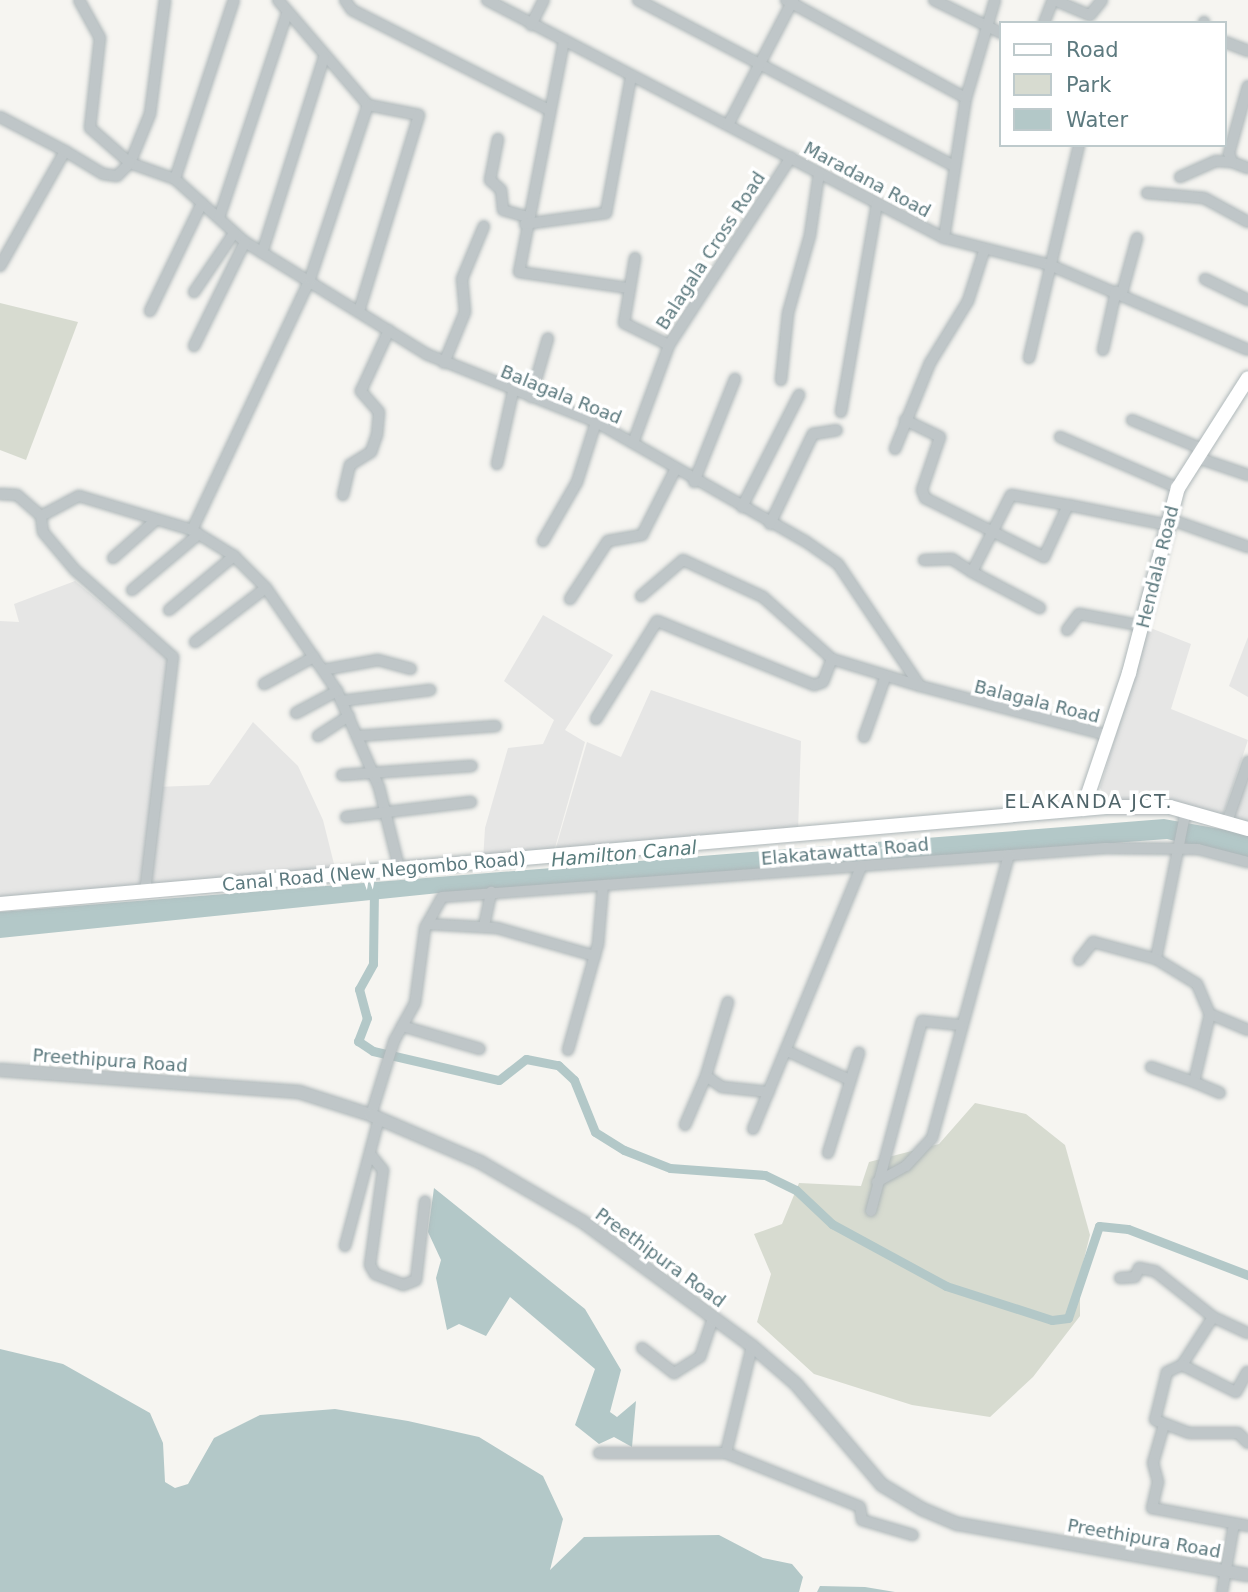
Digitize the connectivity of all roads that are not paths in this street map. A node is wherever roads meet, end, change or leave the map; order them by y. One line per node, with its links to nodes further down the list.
1 (79, 0): 37 (street)
2 (165, 0): 37 (street)
3 (234, 0): 42 (street)
4 (278, 0): 14 (street)
5 (345, 0): 28 (street)
6 (487, 0): 16 (street, Maradana Road)
7 (544, 0): 16 (street)
8 (638, 0): 23 (street)
9 (934, 0): 17 (street)
10 (995, 0): 17 (street)
11 (1053, 0): 12 (street); 15 (street)
12 (1102, 0)
13 (790, 1): 23 (street); 26 (street)
14 (287, 14): 22 (street); 46 (street)
15 (1045, 21)
16 (531, 25): 19 (street, Maradana Road)
17 (987, 26): 18 (street); 26 (street)
18 (1000, 32)
19 (564, 41): 24 (street, Maradana Road); 28 (street)
20 (1227, 43): 21 (street)
21 (1248, 51)
22 (324, 58): 27 (street); 55 (street)
23 (760, 65): 30 (street); 38 (street)
24 (631, 78): 30 (street, Maradana Road); 47 (street)
25 (1248, 86): 32 (street)
26 (966, 98): 38 (street)
27 (368, 105): 59 (street); 65 (street)
28 (549, 110): 47 (street)
29 (0, 117): 34 (street)
30 (728, 125): 35 (street, Maradana Road)
31 (498, 139): 47 (street)
32 (1229, 143): 36 (street)
33 (1079, 147): 57 (street)
34 (65, 151): 37 (street); 58 (street)
35 (791, 157): 40 (street, Maradana Road); 69 (street, Balagala Cross Road)
36 (1232, 162): 39 (street); 41 (street)
37 (130, 163): 42 (street, Balagala Road)
38 (954, 166): 51 (street)
39 (1248, 168)
40 (819, 173): 45 (street, Maradana Road); 77 (street)
41 (1180, 177)
42 (175, 180): 44 (street, Balagala Road)
43 (1147, 193): 48 (street)
44 (202, 203): 46 (street, Balagala Road); 66 (street)
45 (877, 203): 51 (street, Maradana Road); 81 (street)
46 (219, 218): 50 (street, Balagala Road)
47 (526, 220): 61 (street)
48 (1248, 222)
49 (484, 226): 74 (street)
50 (234, 233): 53 (street, Balagala Road); 62 (street)
51 (944, 238): 54 (street, Maradana Road)
52 (1137, 238): 63 (street)
53 (245, 242): 55 (street, Balagala Road); 70 (street)
54 (984, 251): 57 (street, Maradana Road); 82 (street)
55 (262, 253): 59 (street, Balagala Road)
56 (635, 258): 61 (street)
57 (1050, 265): 63 (street, Maradana Road); 73 (street)
58 (0, 266)
59 (310, 279): 65 (street, Balagala Road); 104 (street)
60 (1205, 279): 64 (street)
61 (627, 288): 69 (street)
62 (194, 292)
63 (1119, 292): 71 (street, Maradana Road); 72 (street)
64 (1248, 300)
65 (360, 308): 67 (street, Balagala Road)
66 (150, 311)
67 (389, 330): 74 (street, Balagala Road); 96 (street)
68 (548, 338): 80 (street)
69 (669, 345): 87 (street, Balagala Cross Road)
70 (194, 346)
71 (1248, 349)
72 (1103, 350)
73 (1030, 358)
74 (444, 363): 78 (street, Balagala Road)
75 (1248, 378): 89 (main road, Hendala Road)
76 (735, 379): 93 (street)
77 (781, 380)
78 (513, 391): 80 (street, Balagala Road); 90 (street)
79 (799, 395): 98 (street)
80 (531, 397): 84 (street, Balagala Road)
81 (841, 412)
82 (905, 420): 88 (street); 103 (street)
83 (1132, 421): 89 (street)
84 (596, 422): 87 (street, Balagala Road); 105 (street)
85 (837, 430): 102 (street)
86 (1060, 437): 94 (street)
87 (633, 443): 91 (street, Balagala Road)
88 (895, 449)
89 (1198, 452): 92 (street); 94 (main road, Hendala Road)
90 (497, 464)
91 (675, 470): 93 (street, Balagala Road); 114 (street)
92 (1248, 475)
93 (694, 482): 98 (street, Balagala Road)
94 (1178, 488): 101 (main road, Hendala Road)
95 (0, 494): 99 (street)
96 (342, 495)
97 (1068, 505): 101 (street); 103 (street); 103 (street)
98 (742, 507): 102 (street, Balagala Road)
99 (41, 516): 100 (street); 156 (street)
100 (156, 520): 104 (street); 108 (street)
101 (1169, 522): 106 (street); 117 (main road, Hendala Road)
102 (771, 524): 126 (street, Balagala Road)
103 (994, 531): 110 (street)
104 (196, 532): 107 (street); 112 (street)
105 (542, 541)
106 (1248, 547)
107 (234, 556): 111 (street); 116 (street)
108 (113, 558)
109 (924, 560): 110 (street)
110 (972, 572): 115 (street)
111 (266, 588): 119 (street); 120 (street)
112 (132, 590)
113 (641, 596): 121 (street)
114 (570, 599)
115 (1040, 608)
116 (169, 610)
117 (1143, 626): 118 (street); 133 (main road, Hendala Road)
118 (1067, 630)
119 (195, 642)
120 (314, 657): 123 (street); 125 (street)
121 (832, 659): 124 (street); 131 (street)
122 (411, 669): 123 (street)
123 (323, 670): 128 (street)
124 (886, 678): 126 (street); 136 (street)
125 (264, 684)
126 (920, 686): 133 (street, Balagala Road)
127 (430, 690): 128 (street)
128 (339, 696): 129 (street); 130 (street)
129 (296, 713)
130 (349, 716): 134 (street); 135 (street)
131 (596, 719)
132 (496, 726): 135 (street)
133 (1107, 735): 139 (main road, Hendala Road)
134 (318, 736)
135 (358, 736): 140 (street)
136 (864, 737)
137 (1248, 762): 148 (street)
138 (472, 766): 140 (street)
139 (1095, 770): 143 (main road); 144 (main road, Hendala Road)
140 (372, 771): 141 (street); 145 (street)
141 (342, 775)
142 (471, 802): 145 (street)
143 (1106, 807): 144 (main road, Canal Road (New Negombo Road)); 146 (main road, Canal Road (New Negombo Road))
144 (1083, 809): 154 (main road, Canal Road (New Negombo Road))
145 (386, 810): 147 (street); 154 (street)
146 (1186, 814): 148 (main road, Canal Road (New Negombo Road)); 150 (street)
147 (346, 817)
148 (1227, 822): 149 (main road, Canal Road (New Negombo Road))
149 (1248, 829)
150 (1180, 845): 151 (street, Elakatawatta Road); 152 (street, Elakatawatta Road); 162 (street)
151 (1009, 855): 153 (street, Elakatawatta Road); 166 (street)
152 (1248, 862)
153 (861, 867): 155 (street, Elakatawatta Road); 171 (street)
154 (400, 871): 156 (main road, Canal Road (New Negombo Road))
155 (603, 886): 157 (street, Elakatawatta Road); 161 (street)
156 (145, 892): 158 (main road, Canal Road (New Negombo Road))
157 (491, 892): 159 (street, Elakatawatta Road); 160 (street)
158 (0, 904)
159 (427, 924): 160 (street); 167 (street)
160 (484, 926): 161 (street)
161 (595, 956): 170 (street)
162 (1156, 959): 163 (street); 165 (street)
163 (1079, 960)
164 (728, 1002): 175 (street)
165 (1210, 1014): 168 (street); 177 (street)
166 (960, 1025): 185 (street); 185 (street)
167 (402, 1026): 169 (street); 180 (street)
168 (1248, 1030)
169 (481, 1049)
170 (568, 1050)
171 (787, 1051): 176 (street); 178 (street)
172 (859, 1053): 176 (street)
173 (1151, 1067): 177 (street)
174 (0, 1070): 180 (street, Preethipura Road)
175 (706, 1076): 178 (street); 181 (street)
176 (850, 1080): 183 (street)
177 (1194, 1082): 179 (street)
178 (769, 1092): 182 (street)
179 (1220, 1093)
180 (375, 1116): 184 (street); 191 (street, Preethipura Road)
181 (685, 1125)
182 (753, 1129)
183 (828, 1153)
184 (370, 1154): 186 (street); 188 (street)
185 (877, 1182): 187 (street)
186 (425, 1202)
187 (871, 1211)
188 (345, 1246)
189 (1120, 1278): 190 (street)
190 (1213, 1317): 192 (street); 195 (street)
191 (713, 1318): 193 (street, Preethipura Road); 194 (street)
192 (1248, 1333)
193 (752, 1346): 200 (street); 204 (street, Preethipura Road)
194 (642, 1348)
195 (1182, 1365): 196 (street); 197 (street)
196 (1247, 1372)
197 (1163, 1428): 198 (street); 201 (street)
198 (1248, 1443)
199 (599, 1453): 200 (street)
200 (726, 1453): 203 (street)
201 (1234, 1524): 202 (street); 204 (street)
202 (1248, 1526)
203 (913, 1535)
204 (1226, 1571): 205 (street, Preethipura Road); 206 (street)
205 (1248, 1575)
206 (1222, 1592)

